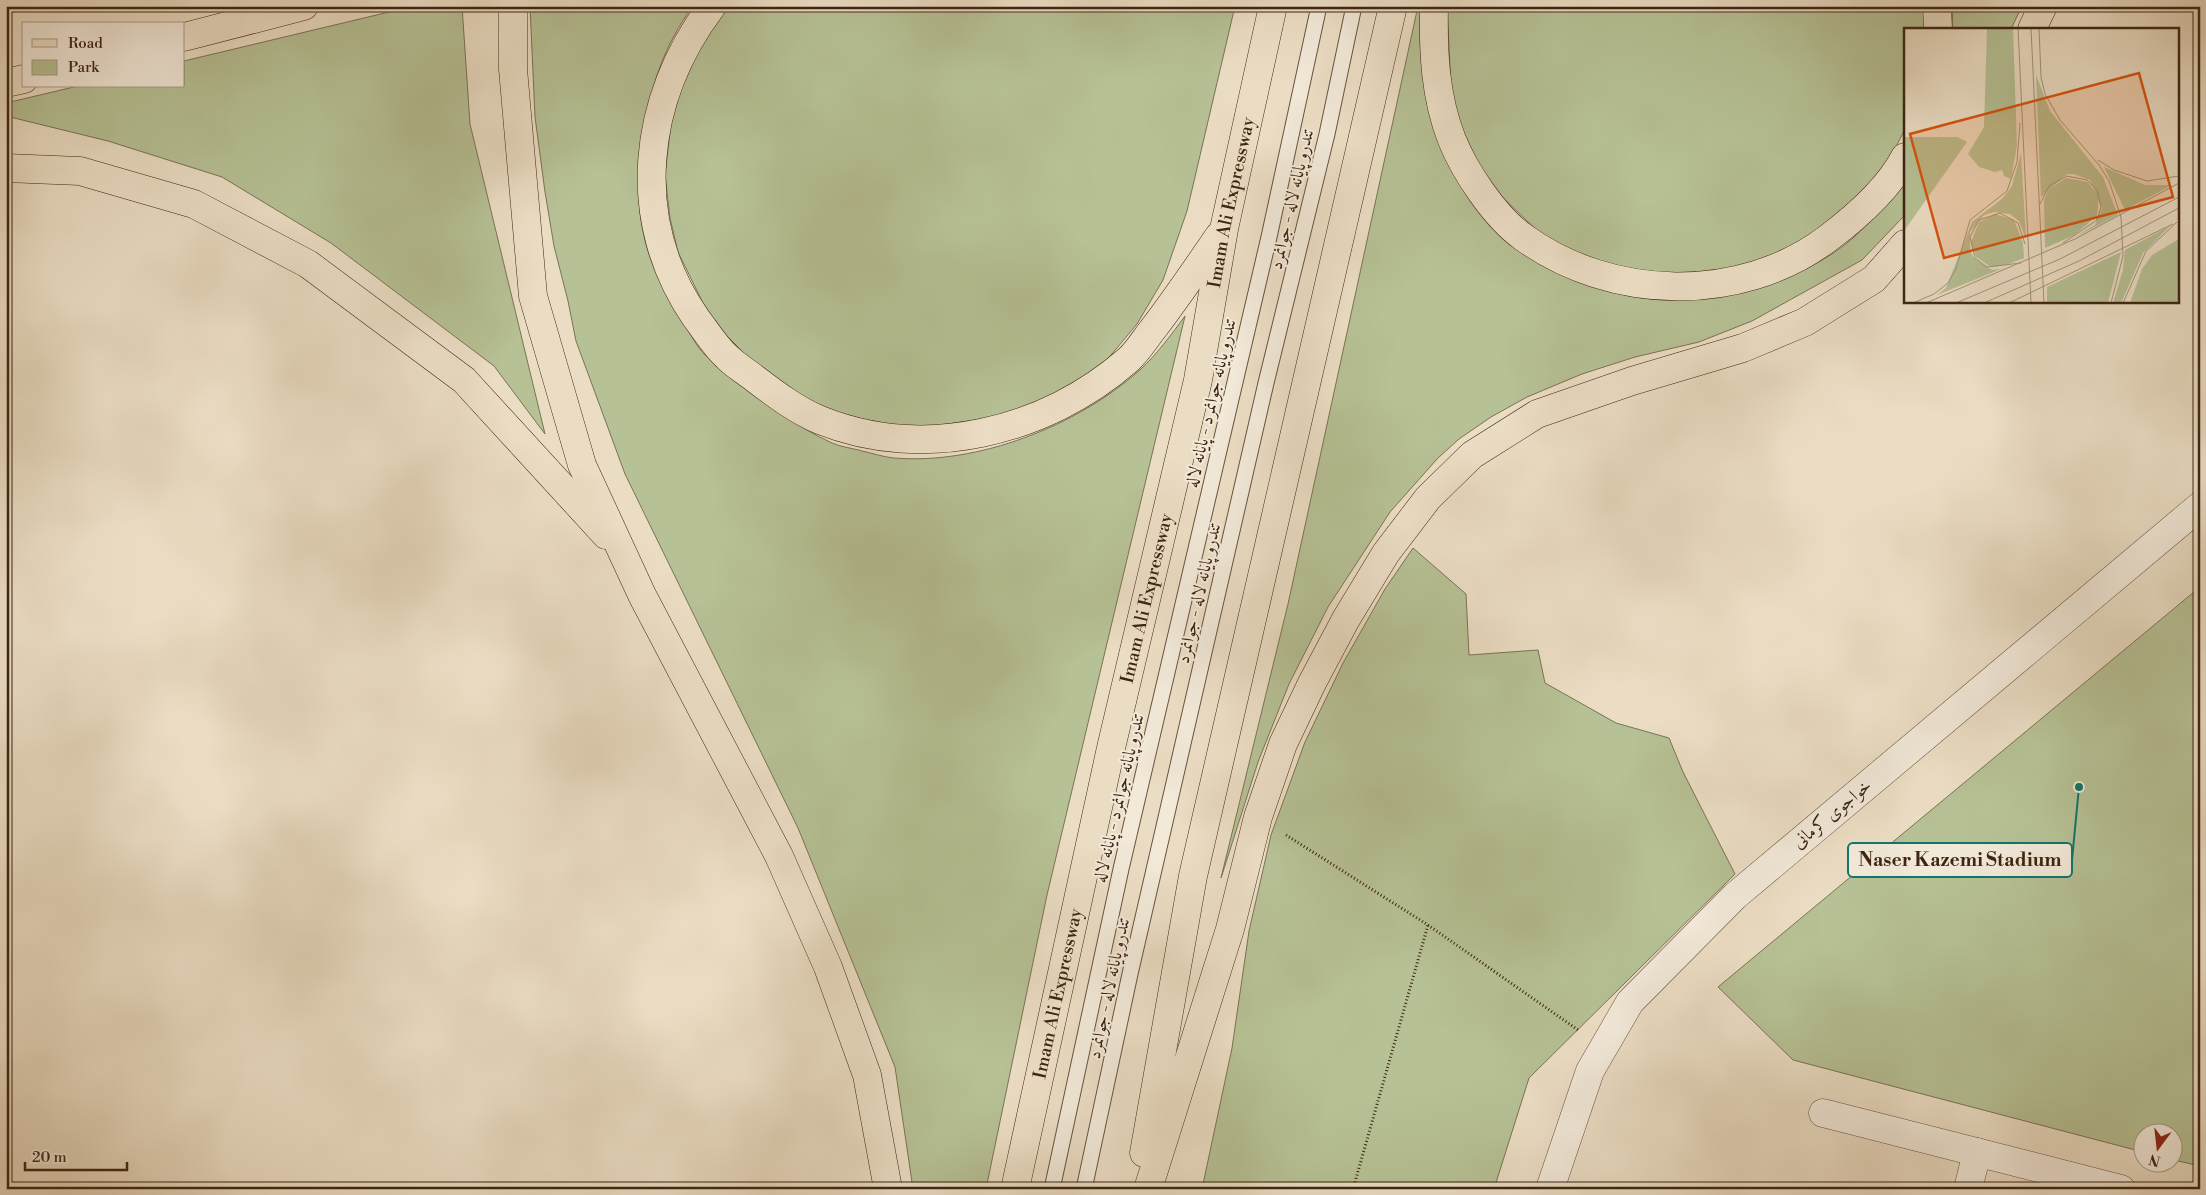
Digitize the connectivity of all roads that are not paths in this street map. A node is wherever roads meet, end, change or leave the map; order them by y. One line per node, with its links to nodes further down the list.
1 (304, 6): 13 (main road)
2 (513, 6): 21 (main road)
3 (712, 6): 18 (main road)
4 (1273, 6): 18 (main road, Imam Ali Expressway)
5 (1319, 6): 27 (lane, تندرو پایانه جوانمرد - پایانه لاله)
6 (1354, 6): 28 (lane, تندرو پایانه لاله - جوانمرد)
7 (1393, 6): 29 (main road)
8 (1434, 6): 16 (main road)
9 (1937, 6): 11 (main road)
10 (2043, 6): 12 (main road)
11 (1938, 28)
12 (2032, 28)
13 (185, 37)
14 (22, 79): 15 (main road)
15 (6, 83)
16 (1904, 159)
17 (6, 168): 21 (main road)
18 (1224, 229): 26 (main road, Imam Ali Expressway)
19 (1904, 245): 30 (main road)
20 (2200, 506): 31 (street, خواجوی کرمانی)
21 (622, 553): 25 (main road)
22 (1823, 1113): 23 (street)
23 (1977, 1152): 24 (street); 32 (street)
24 (2051, 1180): 33 (street)
25 (888, 1189)
26 (1014, 1189)
27 (1052, 1189)
28 (1084, 1189)
29 (1138, 1189)
30 (1148, 1189)
31 (1550, 1189)
32 (1968, 1189)
33 (2120, 1189)

